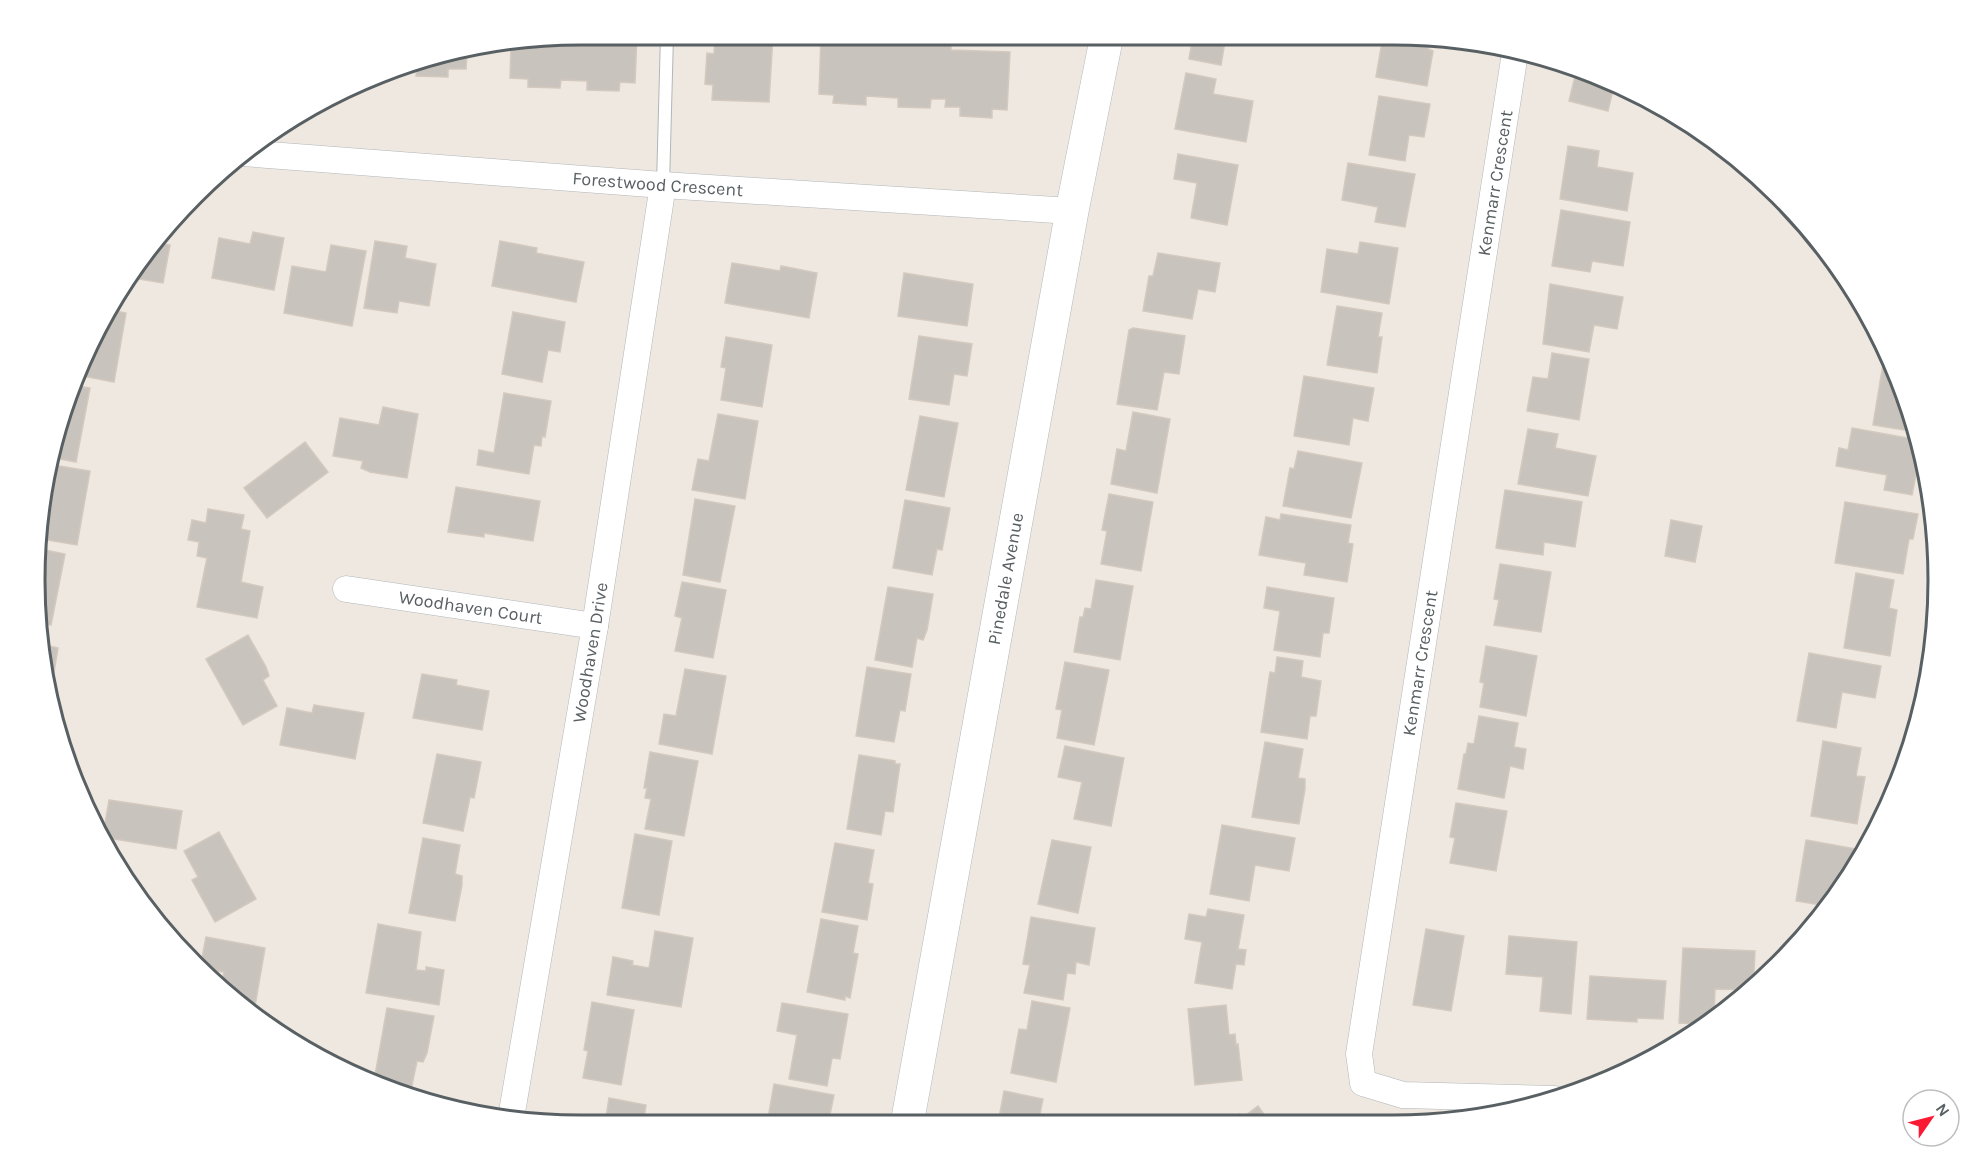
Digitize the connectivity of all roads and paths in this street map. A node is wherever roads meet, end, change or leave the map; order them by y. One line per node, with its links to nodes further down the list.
1 (667, 45): 5 (lane)
2 (1105, 45): 6 (street, Pinedale Avenue)
3 (1514, 59): 9 (street, Kenmarr Crescent)
4 (257, 154): 5 (street, Forestwood Crescent)
5 (663, 185): 6 (street, Forestwood Crescent); 8 (street, Woodhaven Drive)
6 (1072, 211): 11 (street, Pinedale Avenue)
7 (346, 589): 8 (street, Woodhaven Court)
8 (595, 626): 10 (street, Woodhaven Drive)
9 (1526, 1098)
10 (512, 1110)
11 (909, 1115)

